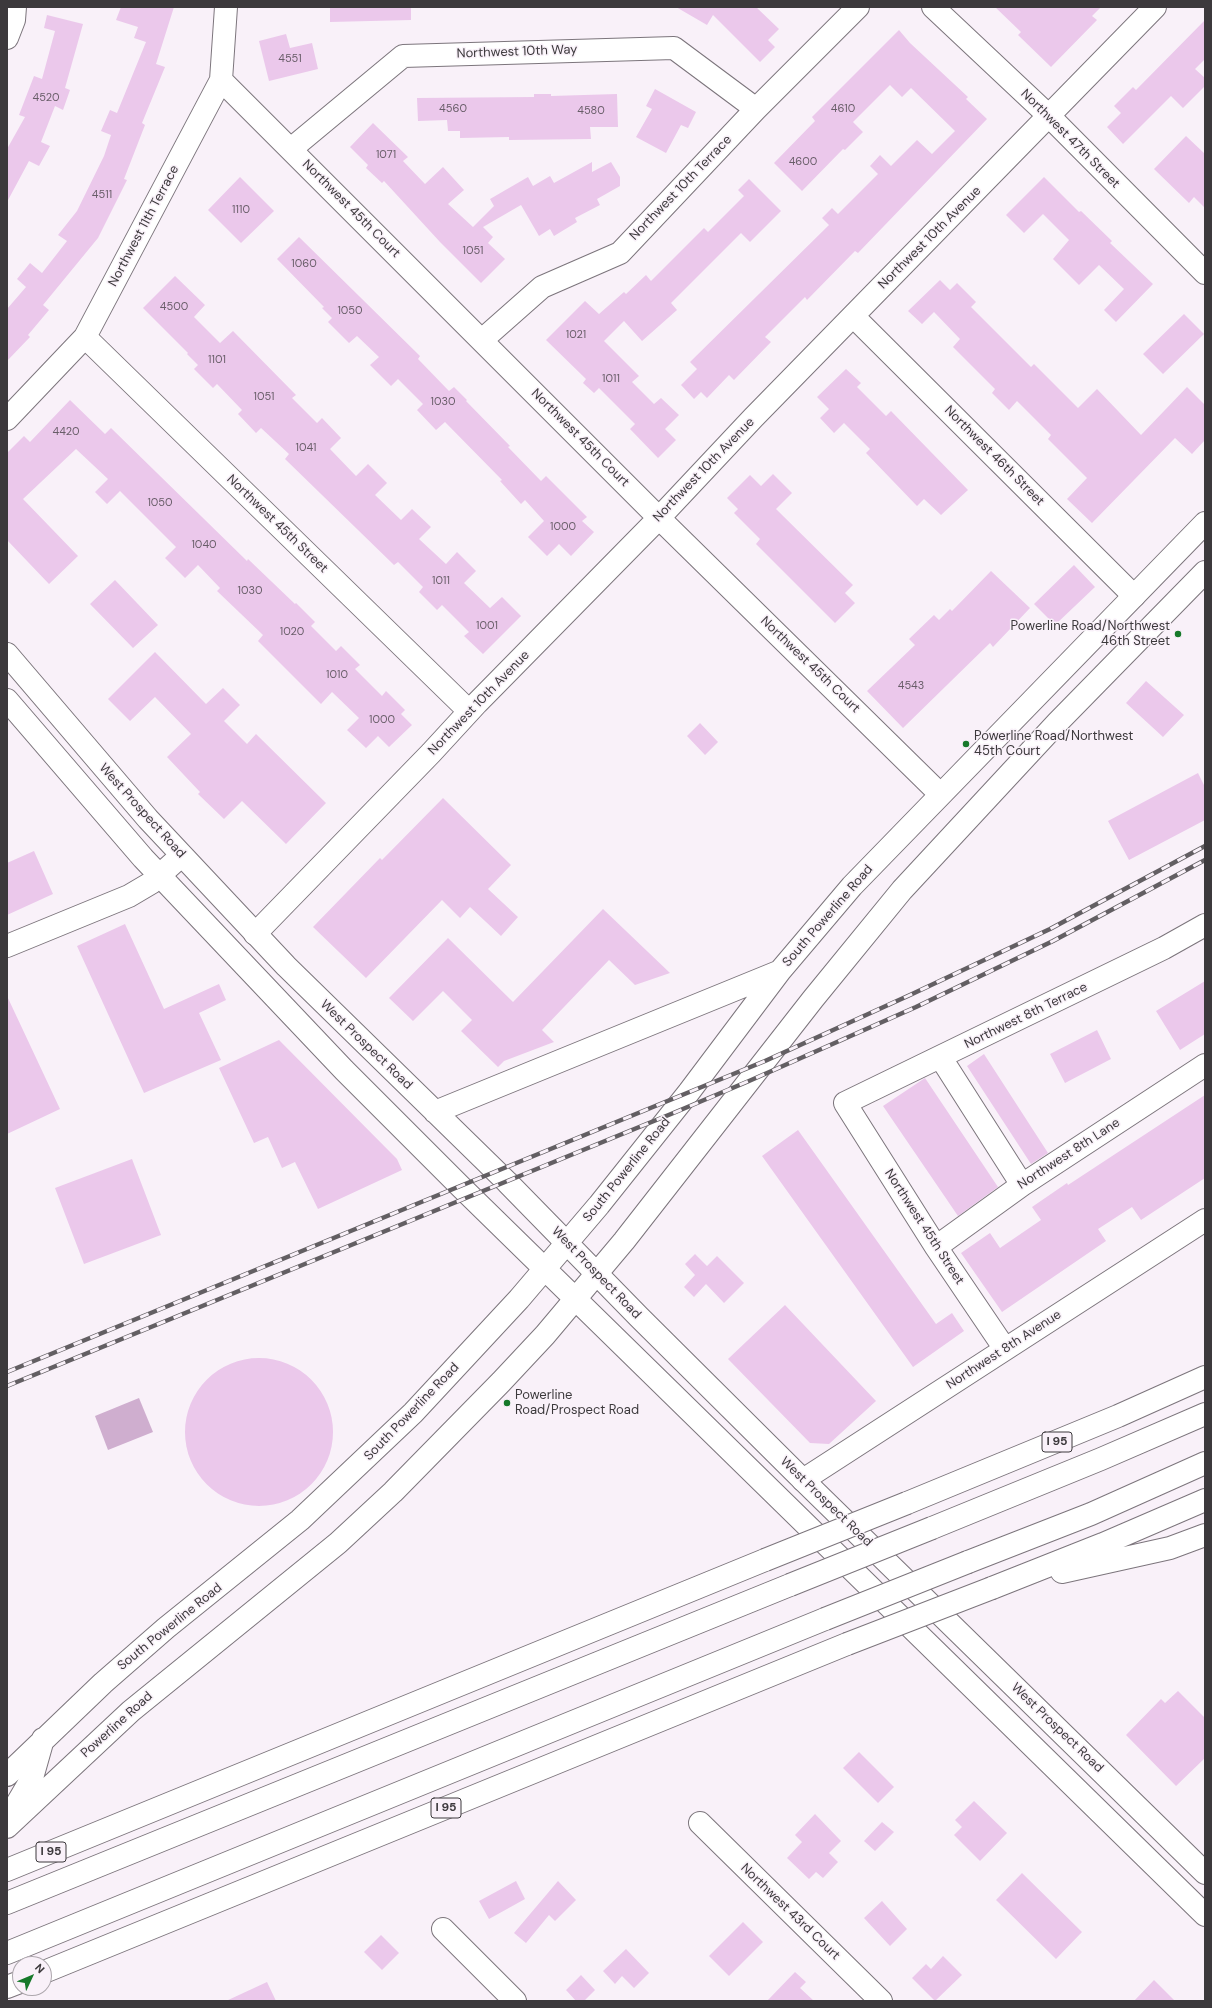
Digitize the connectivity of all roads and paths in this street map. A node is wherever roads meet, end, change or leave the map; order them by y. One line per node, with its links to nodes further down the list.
1 (15, 7): 6 (main road)
2 (226, 7): 7 (main road, Northwest 11th Terrace)
3 (858, 7): 8 (main road, Northwest 10th Terrace)
4 (933, 7): 9 (main road, Northwest 47th Street)
5 (1155, 7): 9 (main road, Northwest 10th Avenue)
6 (7, 38)
7 (222, 80): 10 (main road, Northwest 45th Court); 13 (main road, Northwest 11th Terrace)
8 (756, 109): 10 (main road, Northwest 10th Way); 14 (main road, Northwest 10th Terrace)
9 (1050, 117): 11 (main road, Northwest 47th Street); 12 (main road, Northwest 10th Avenue)
10 (291, 149): 14 (main road, Northwest 45th Court)
11 (1205, 273)
12 (853, 316): 16 (main road, Northwest 10th Avenue); 20 (main road, Northwest 46th Street)
13 (85, 337): 15 (main road, Northwest 11th Terrace); 25 (main road, Northwest 45th Street)
14 (482, 340): 16 (main road, Northwest 45th Court)
15 (7, 419)
16 (659, 518): 25 (main road, Northwest 10th Avenue); 26 (main road, Northwest 45th Court)
17 (1205, 523): 18 (main road, South Powerline Road)
18 (1172, 557): 20 (main road, South Powerline Road); 21 (main road)
19 (1205, 572): 21 (main road)
20 (1134, 596): 22 (main road); 26 (main road, South Powerline Road)
21 (1157, 621): 22 (main road)
22 (1129, 650): 42 (main road)
23 (7, 654): 27 (main road, West Prospect Road)
24 (7, 700): 28 (main road)
25 (469, 712): 30 (main road, Northwest 10th Avenue)
26 (940, 794): 32 (main road, South Powerline Road)
27 (181, 856): 28 (main road); 30 (main road, West Prospect Road)
28 (160, 876): 31 (main road); 41 (main road)
29 (1205, 925): 33 (main road, Northwest 8th Terrace)
30 (255, 934): 36 (main road, West Prospect Road)
31 (7, 946)
32 (780, 971): 36 (main road); 39 (main road, South Powerline Road)
33 (941, 1058): 35 (main road, Northwest 8th Terrace); 37 (main road)
34 (1205, 1065): 37 (main road, Northwest 8th Lane)
35 (845, 1104): 40 (main road, Northwest 45th Street)
36 (435, 1112): 39 (main road, West Prospect Road)
37 (1022, 1185): 40 (main road, Northwest 8th Lane)
38 (1205, 1220): 44 (main road, Northwest 8th Avenue)
39 (568, 1243): 41 (main road, South Powerline Road); 42 (main road, West Prospect Road)
40 (936, 1247): 44 (main road, Northwest 45th Street)
41 (545, 1269): 43 (main road); 52 (main road, South Powerline Road)
42 (596, 1273): 43 (main road); 48 (main road, West Prospect Road)
43 (575, 1299): 56 (main road, Powerline Road); 60 (main road)
44 (1005, 1350): 48 (main road, Northwest 8th Avenue)
45 (1205, 1377): 57 (main road, I 95, bridge)
46 (1205, 1414): 59 (main road, bridge)
47 (1205, 1464): 62 (main road, bridge)
48 (804, 1480): 58 (main road, West Prospect Road)
49 (1205, 1500): 51 (main road, I 95)
50 (1205, 1535): 51 (main road)
51 (992, 1588): 63 (main road, I 95, bridge)
52 (43, 1739): 53 (main road, South Powerline Road); 54 (main road)
53 (7, 1775)
54 (7, 1820)
55 (700, 1823): 65 (main road, Northwest 43rd Court)
56 (7, 1827)
57 (7, 1870)
58 (1205, 1873)
59 (7, 1904)
60 (1205, 1915)
61 (443, 1929): 64 (main road)
62 (7, 1954)
63 (52, 1969)
64 (515, 2001)
65 (881, 2001)

